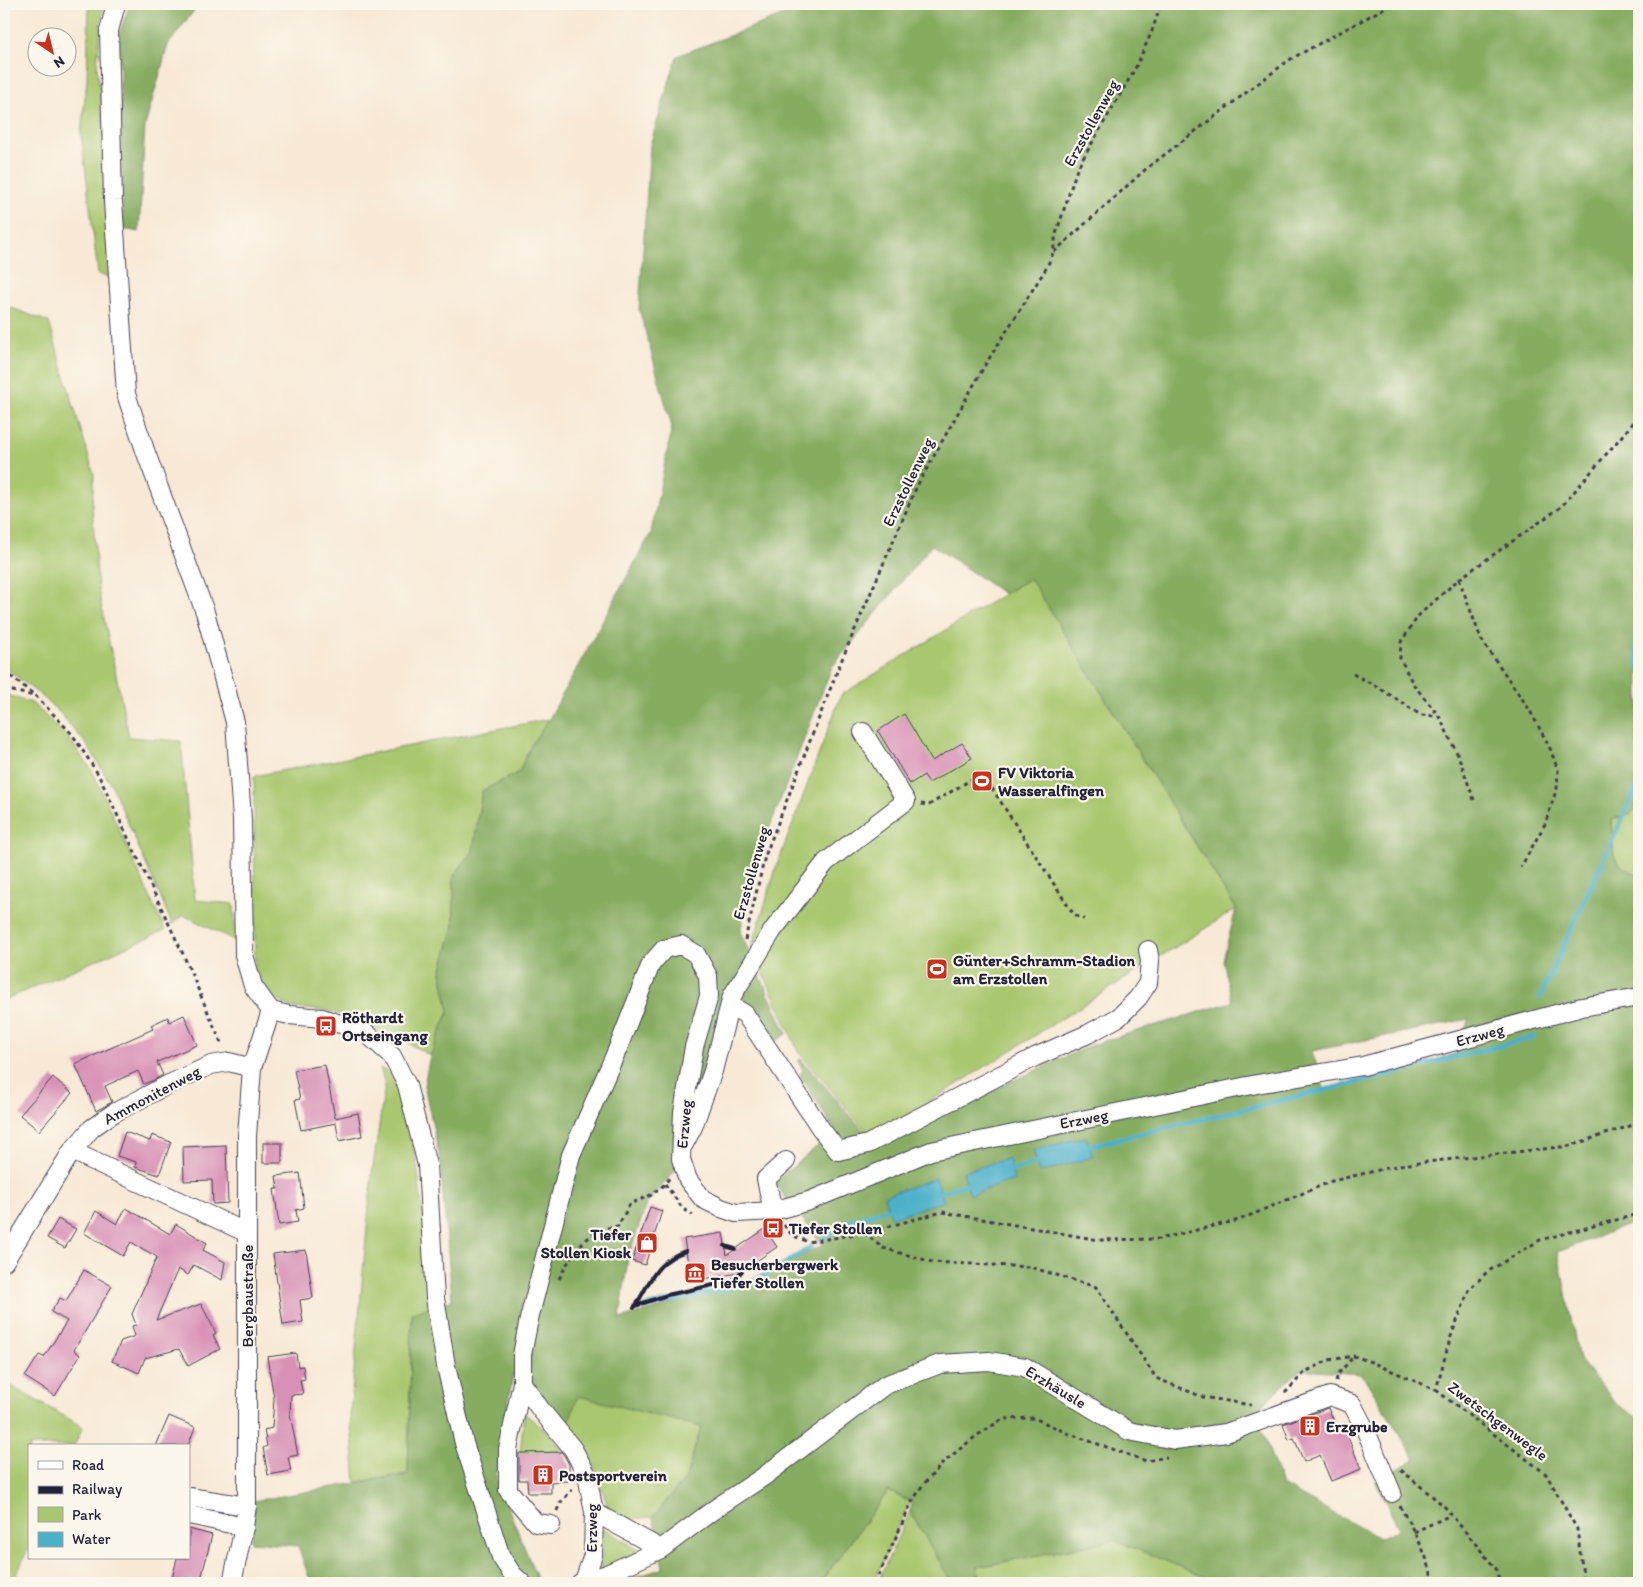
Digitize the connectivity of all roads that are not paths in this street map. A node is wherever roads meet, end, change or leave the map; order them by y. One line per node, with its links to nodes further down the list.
1 (116, 4): 6 (street)
2 (863, 732): 5 (street)
3 (1148, 950): 5 (street)
4 (1639, 997): 11 (street, Erzweg)
5 (730, 1005): 8 (street)
6 (271, 1011): 7 (street, Bergbaustraße); 25 (street)
7 (252, 1068): 9 (street, Ammonitenweg); 12 (street, Bergbaustraße)
8 (681, 1149): 11 (street, Erzweg); 14 (street, Erzweg)
9 (72, 1151): 12 (street); 13 (street, Ammonitenweg)
10 (786, 1161): 11 (street)
11 (772, 1211)
12 (247, 1233): 17 (street, Bergbaustraße)
13 (4, 1262)
14 (522, 1383): 18 (street, Erzweg); 20 (street)
15 (1392, 1493): 22 (street, Erzhäusle)
16 (190, 1497): 17 (street)
17 (247, 1506): 21 (street, Bergbaustraße)
18 (594, 1512): 22 (street); 23 (street, Erzweg)
19 (190, 1515): 21 (street)
20 (552, 1526)
21 (244, 1528): 24 (street, Bergbaustraße)
22 (660, 1548): 23 (street, Erzhäusle)
23 (582, 1582)
24 (232, 1583)
25 (522, 1583)

